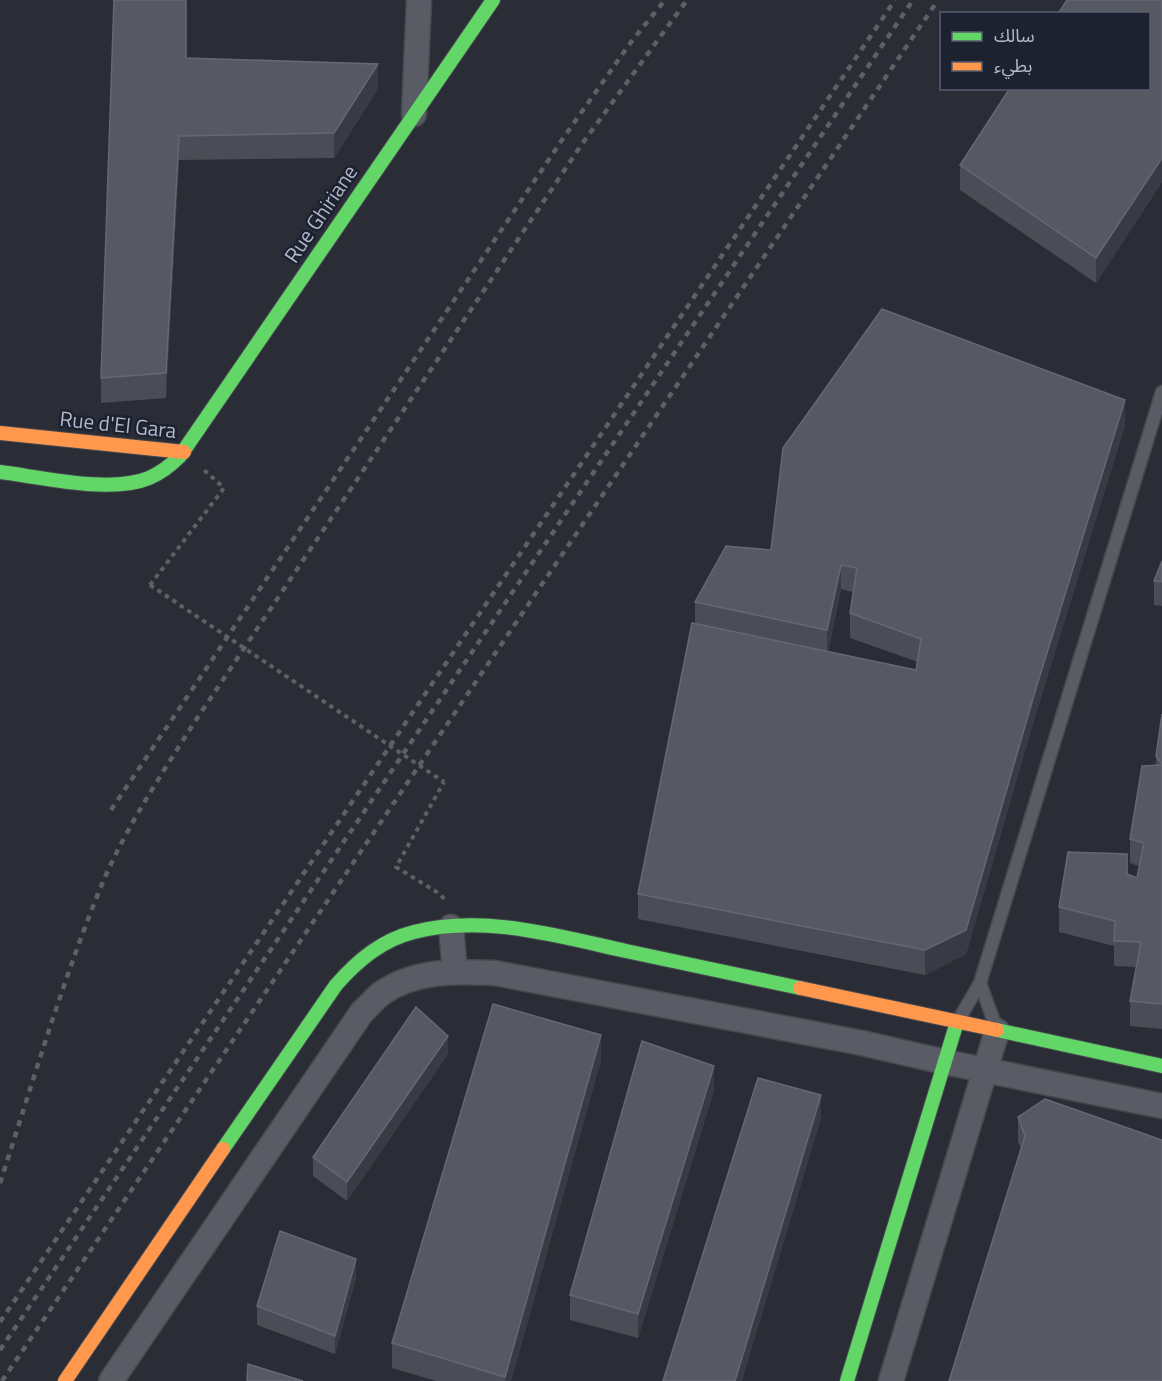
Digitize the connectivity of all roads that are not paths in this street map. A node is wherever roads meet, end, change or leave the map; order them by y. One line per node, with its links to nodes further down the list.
1 (419, 0): 3 (street)
2 (493, 0): 3 (street, Rue Ghiriane)
3 (414, 115): 6 (street, Rue Ghiriane)
4 (1162, 392): 10 (lane)
5 (0, 433): 6 (street, Rue d'El Gara)
6 (184, 452): 7 (street, Rue d'El Gara)
7 (0, 472)
8 (451, 927): 9 (street); 11 (street); 19 (street)
9 (455, 972): 14 (street); 20 (street)
10 (980, 983): 11 (lane); 12 (lane)
11 (957, 1022): 12 (street); 14 (street)
12 (997, 1030): 13 (street); 16 (street)
13 (1106, 1055): 15 (street); 17 (street)
14 (945, 1062): 16 (street); 21 (street)
15 (1162, 1066)
16 (986, 1071): 17 (street); 22 (street)
17 (1097, 1093): 18 (street)
18 (1162, 1106)
19 (65, 1381)
20 (111, 1381)
21 (847, 1381)
22 (891, 1381)

